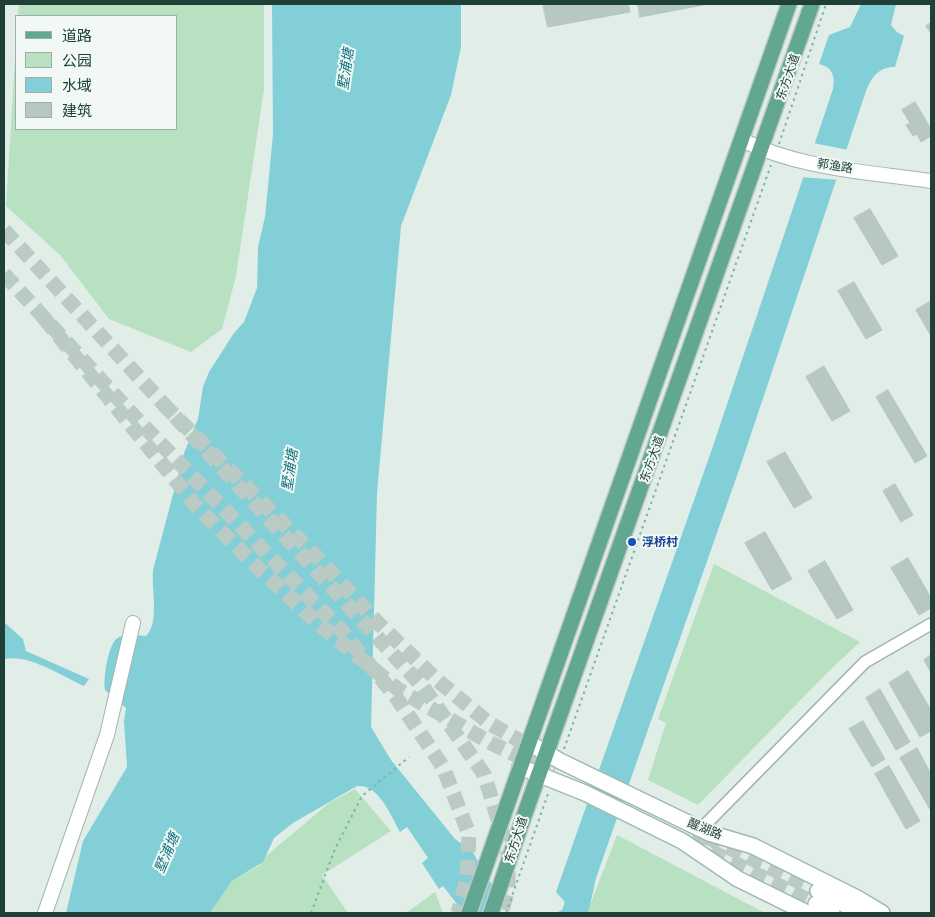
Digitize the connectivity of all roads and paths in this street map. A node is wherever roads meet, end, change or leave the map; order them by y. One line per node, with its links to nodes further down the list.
1 (789, 4): 4 (main road, 东方大道)
2 (812, 4): 5 (main road, 东方大道)
3 (826, 4): 5 (path)
4 (742, 140): 5 (street, 郭渔路); 10 (main road, 东方大道)
5 (769, 151): 7 (street, 郭渔路); 12 (main road, 东方大道)
6 (772, 162): 12 (path)
7 (931, 181)
8 (931, 624): 15 (street)
9 (133, 625): 17 (street)
10 (529, 743): 12 (main road, 醒湖路); 13 (main road, 东方大道)
11 (409, 757): 18 (path)
12 (554, 757): 14 (main road, 东方大道); 15 (main road, 醒湖路)
13 (520, 766): 14 (main road, 醒湖路); 19 (main road, 东方大道)
14 (547, 777): 16 (main road, 醒湖路); 20 (main road, 东方大道); 21 (path)
15 (701, 828): 24 (main road, 醒湖路)
16 (814, 903): 22 (main road); 23 (main road)
17 (45, 913)
18 (311, 913)
19 (469, 913)
20 (491, 913)
21 (506, 913)
22 (832, 913)
23 (861, 913)
24 (882, 913)

